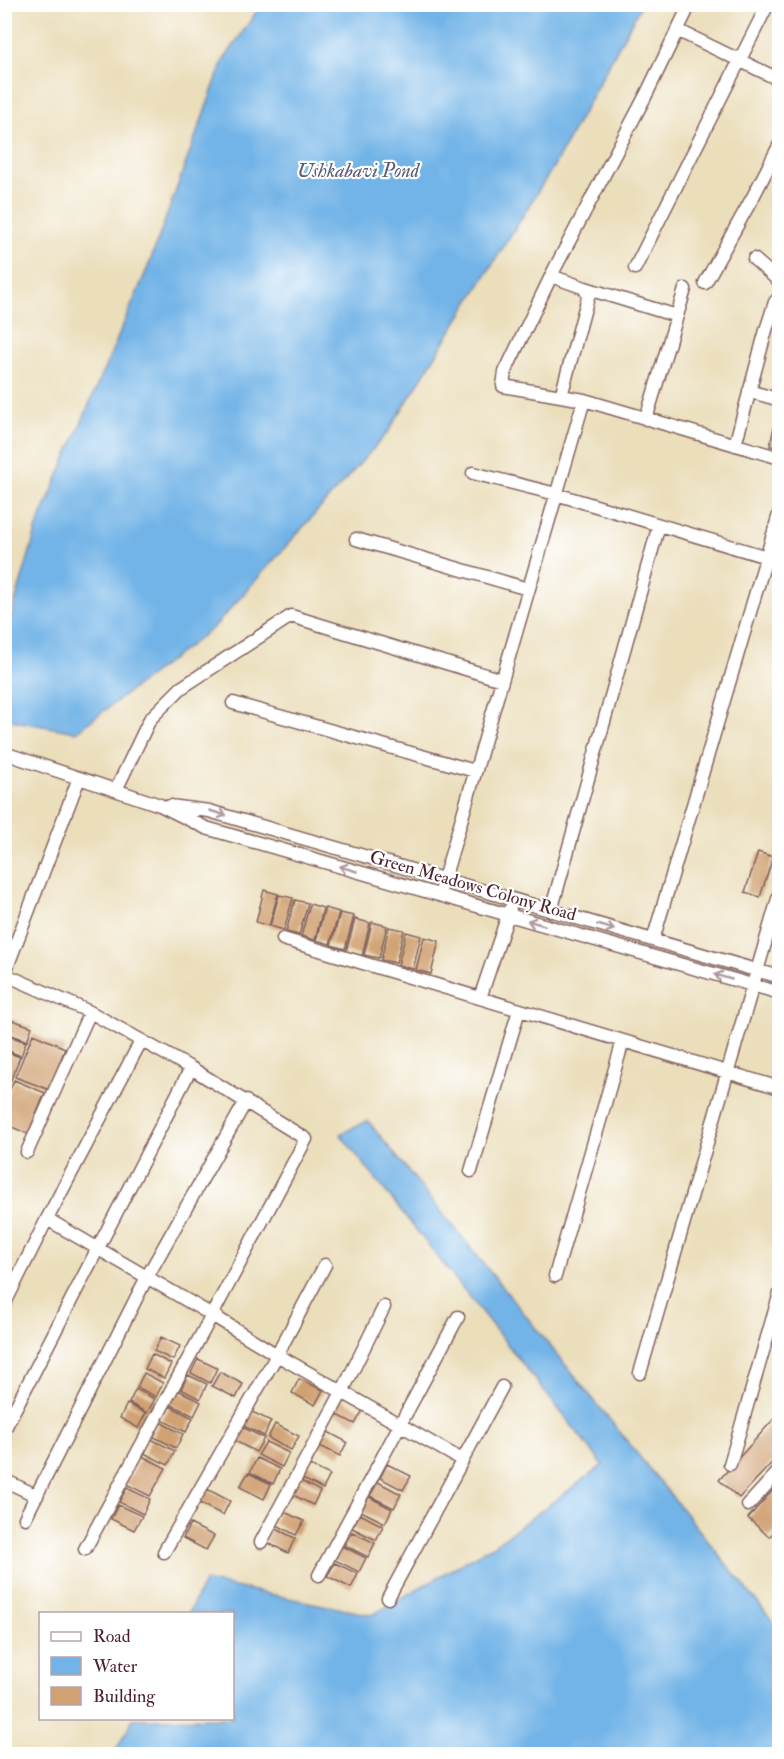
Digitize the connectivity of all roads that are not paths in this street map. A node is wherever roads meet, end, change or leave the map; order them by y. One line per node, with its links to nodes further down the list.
1 (690, 4): 3 (street)
2 (768, 4): 4 (street)
3 (677, 30): 4 (street); 9 (street)
4 (740, 60): 5 (street); 8 (street)
5 (780, 80)
6 (780, 144): 11 (street)
7 (754, 259): 10 (street)
8 (635, 268)
9 (551, 276): 12 (street); 19 (street)
10 (780, 282)
11 (705, 283)
12 (585, 288): 15 (street); 19 (street)
13 (685, 289): 15 (street)
14 (780, 297): 16 (street)
15 (677, 316): 22 (street)
16 (766, 330): 17 (street); 18 (street)
17 (780, 334)
18 (749, 391): 21 (street); 23 (street)
19 (561, 396): 20 (street)
20 (584, 400): 22 (street); 26 (street)
21 (780, 400)
22 (646, 419): 23 (street)
23 (735, 445): 24 (street)
24 (780, 458)
25 (473, 473): 26 (street)
26 (556, 494): 28 (street); 32 (street)
27 (780, 511): 30 (street)
28 (659, 525): 30 (street); 44 (street)
29 (356, 539): 32 (street)
30 (766, 557): 31 (street); 47 (street)
31 (780, 561)
32 (528, 589): 33 (street)
33 (502, 680): 36 (street); 38 (street)
34 (233, 703): 36 (street)
35 (4, 753): 37 (street, Green Meadows Colony Road)
36 (475, 771): 40 (street)
37 (79, 778): 38 (street, Green Meadows Colony Road); 49 (street)
38 (116, 790): 39 (street, Green Meadows Colony Road)
39 (160, 805): 40 (street, Green Meadows Colony Road, one-way to 40); 42 (street, Green Meadows Colony Road, one-way to 39)
40 (443, 879): 42 (street); 43 (street, Green Meadows Colony Road)
41 (780, 892): 48 (street)
42 (439, 895): 45 (street, Green Meadows Colony Road)
43 (513, 900): 44 (street, Green Meadows Colony Road); 45 (street)
44 (551, 911): 47 (street, Green Meadows Colony Road, one-way to 47)
45 (508, 915): 51 (street, Green Meadows Colony Road, one-way to 45); 53 (street)
46 (283, 939): 53 (street)
47 (652, 940): 48 (street, Green Meadows Colony Road)
48 (757, 971): 50 (street, Green Meadows Colony Road); 51 (street)
49 (5, 974): 55 (street)
50 (780, 977)
51 (753, 985): 52 (street, Green Meadows Colony Road); 59 (street)
52 (780, 993)
53 (480, 998): 54 (street)
54 (519, 1010): 57 (street); 63 (street)
55 (90, 1012): 56 (street); 62 (street)
56 (141, 1041): 58 (street); 64 (street)
57 (623, 1041): 59 (street); 68 (street)
58 (191, 1068): 61 (street); 65 (street)
59 (727, 1073): 60 (street); 75 (street)
60 (780, 1088)
61 (246, 1101): 67 (street); 72 (street)
62 (27, 1152)
63 (471, 1171)
64 (47, 1219): 65 (street); 70 (street)
65 (99, 1248): 67 (street); 79 (street)
66 (325, 1265): 74 (street)
67 (147, 1276): 72 (street); 84 (street)
68 (555, 1276)
69 (780, 1293): 81 (street)
70 (4, 1305)
71 (384, 1307): 77 (street)
72 (212, 1315): 74 (street); 88 (street)
73 (458, 1317): 78 (street)
74 (277, 1354): 77 (street); 89 (street)
75 (640, 1373)
76 (502, 1387): 80 (street)
77 (342, 1392): 78 (street); 87 (street)
78 (399, 1425): 80 (street); 90 (street)
79 (4, 1430)
80 (462, 1460): 91 (street)
81 (730, 1464)
82 (780, 1470): 85 (street)
83 (4, 1480): 84 (street)
84 (37, 1496): 86 (street)
85 (748, 1505)
86 (25, 1518)
87 (261, 1542)
88 (85, 1549)
89 (165, 1552)
90 (319, 1575)
91 (388, 1598)

